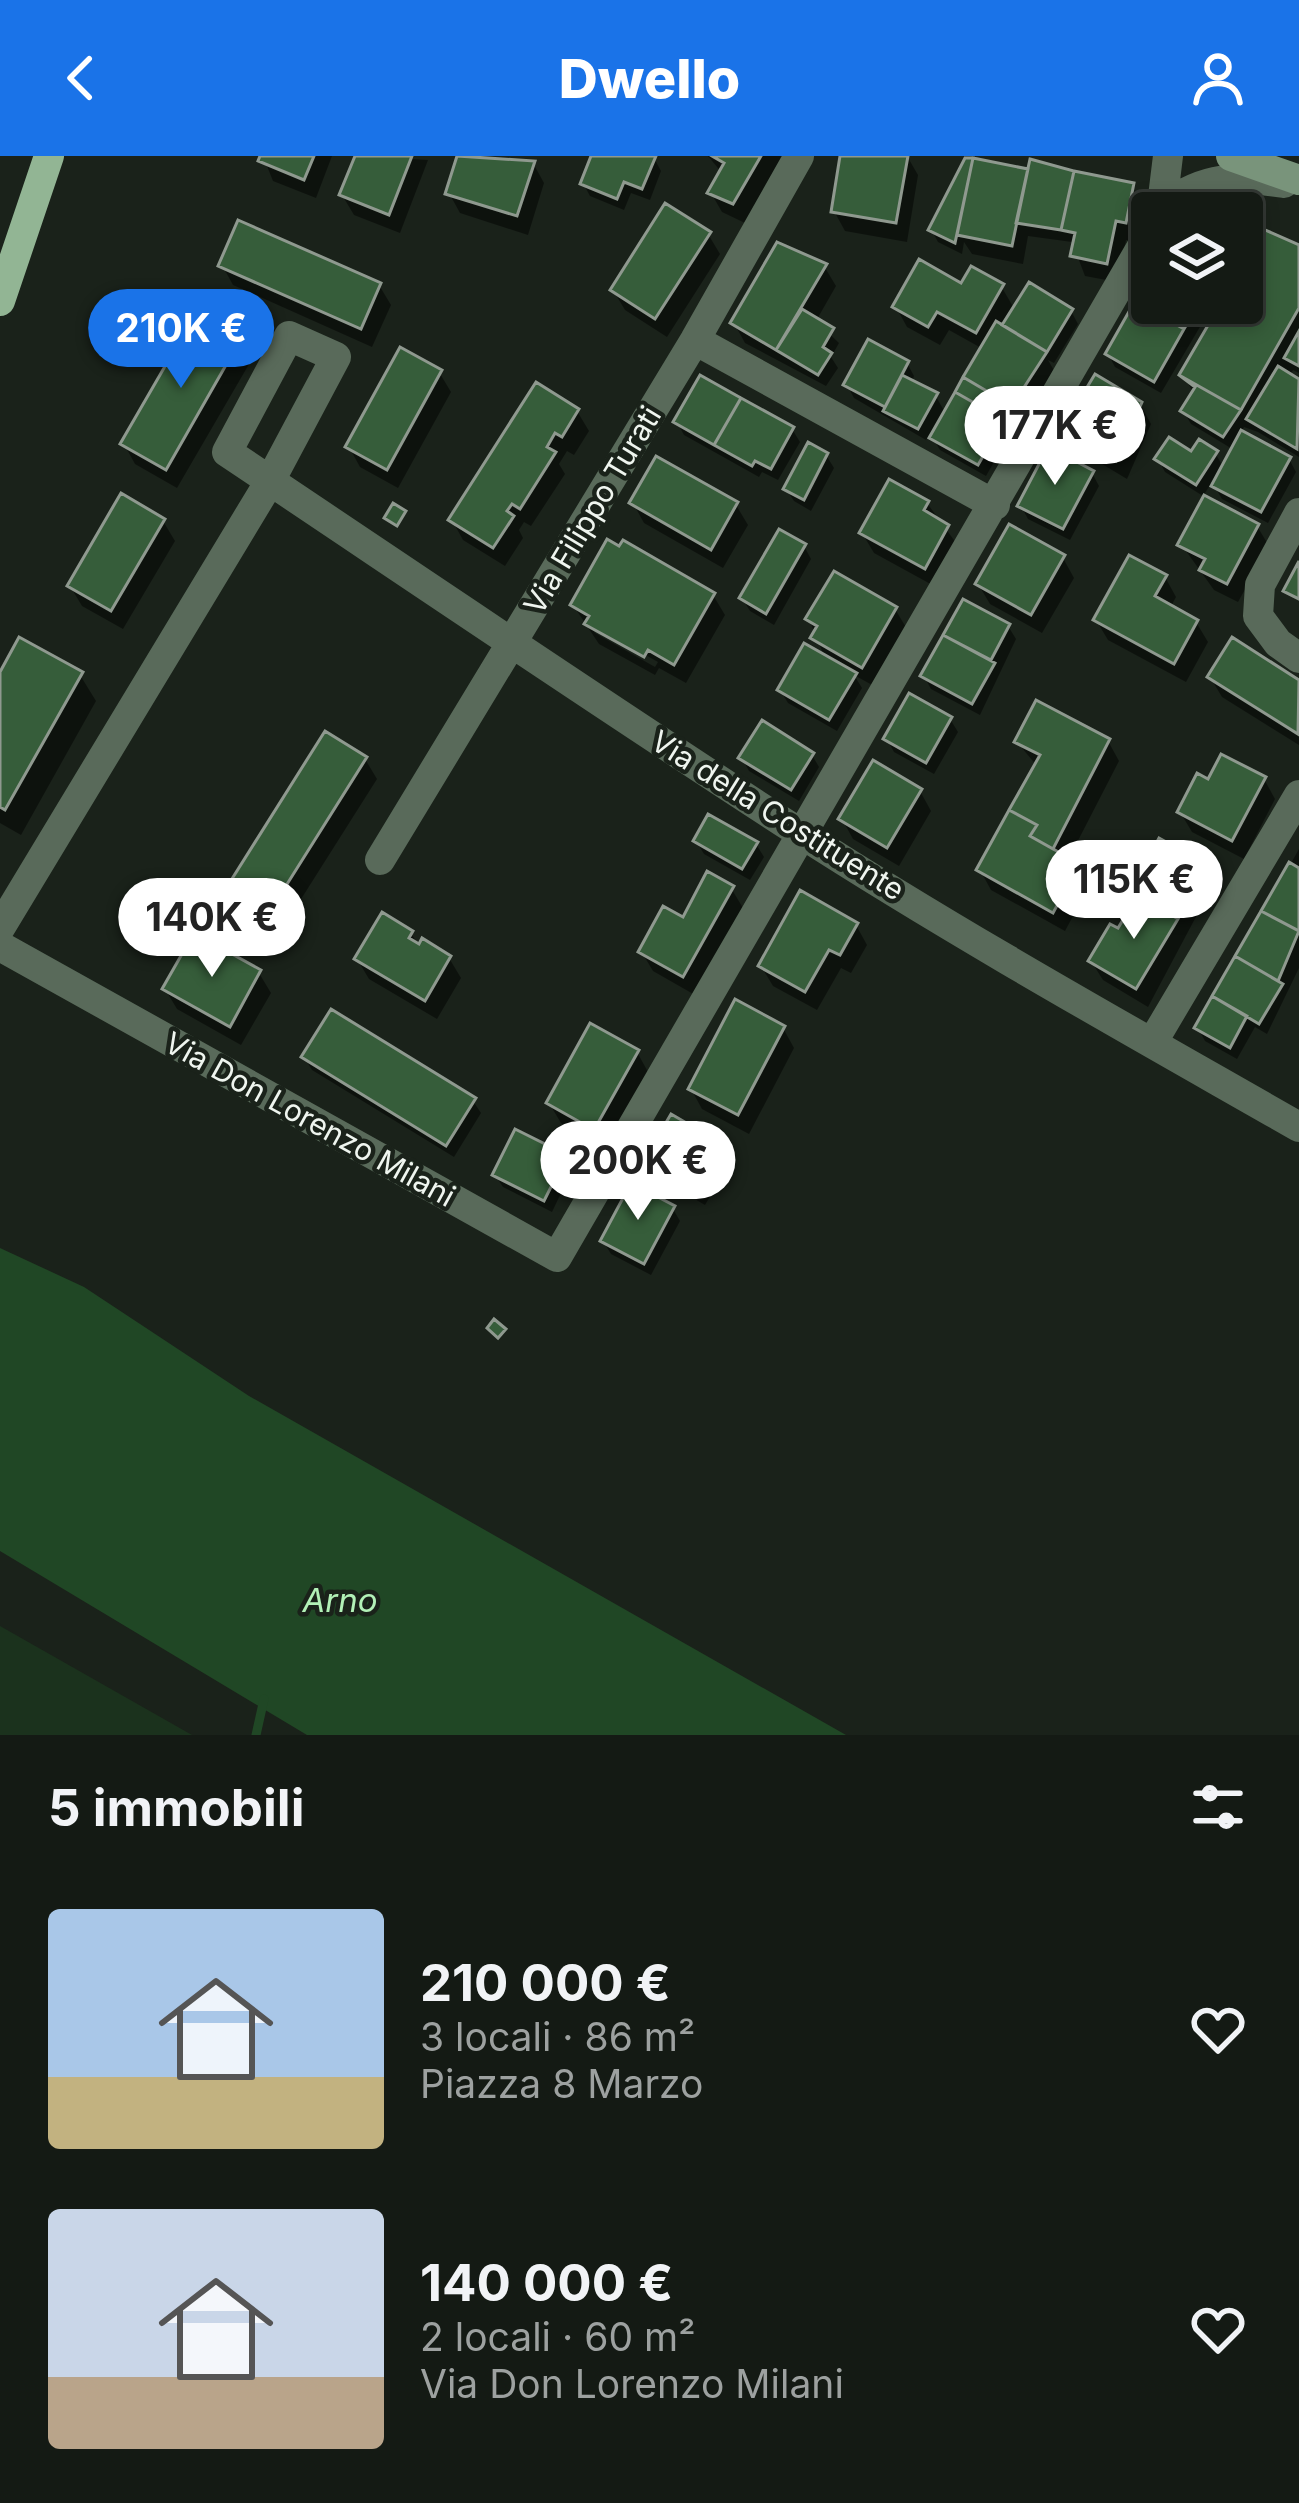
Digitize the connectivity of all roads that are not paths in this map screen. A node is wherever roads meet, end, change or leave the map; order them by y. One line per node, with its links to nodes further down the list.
1 (49, 156): 9 (main road)
2 (800, 156): 10 (street, Via Filippo Turati)
3 (1168, 156): 6 (street)
4 (1231, 156): 5 (main road)
5 (1299, 184): 7 (street)
6 (1163, 192)
7 (1185, 192)
8 (1131, 267): 11 (street)
9 (0, 301)
10 (695, 340): 11 (street); 13 (street, Via Filippo Turati)
11 (995, 505): 16 (street)
12 (1299, 514): 14 (street)
13 (511, 643): 16 (street, Via della Costituente); 17 (street, Via Filippo Turati); 18 (street, Via della Costituente)
14 (1299, 658)
15 (1299, 795): 20 (street)
16 (800, 833): 19 (street, Via Don Lorenzo Milani); 20 (street, Via della Costituente)
17 (380, 860)
18 (0, 928)
19 (0, 946)
20 (1152, 1043): 21 (street, Via della Costituente)
21 (1299, 1127)

